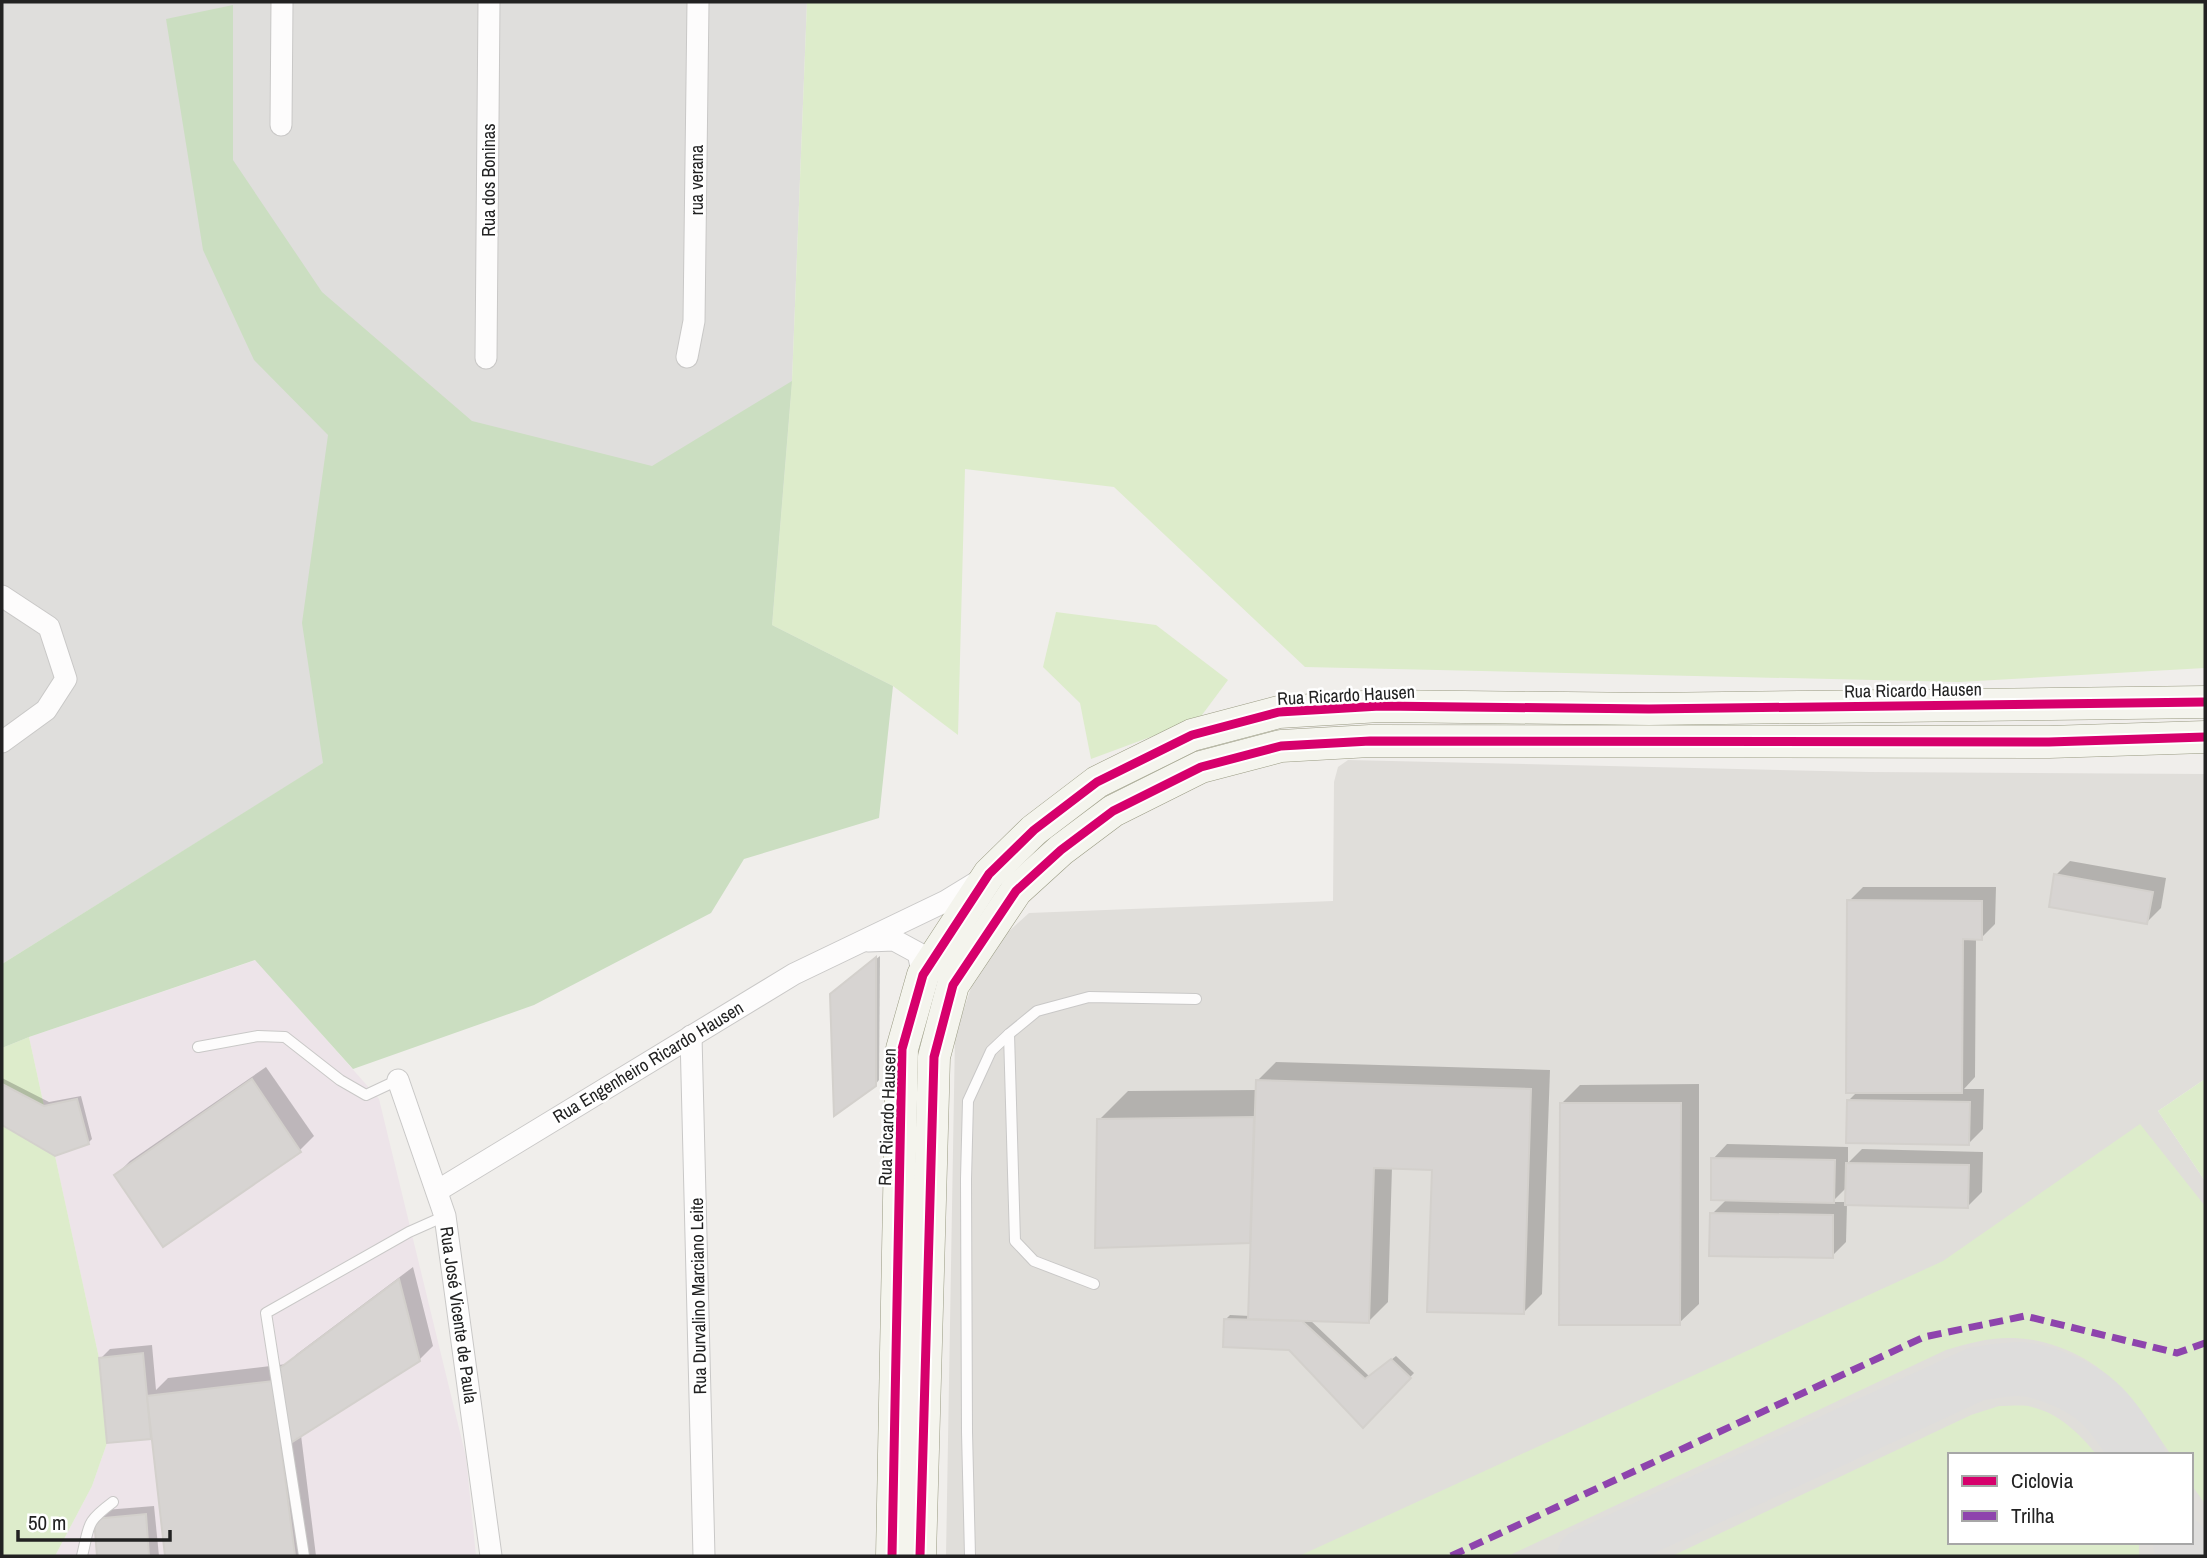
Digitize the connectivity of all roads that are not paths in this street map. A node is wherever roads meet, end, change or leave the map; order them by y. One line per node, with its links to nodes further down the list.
1 (282, 2): 4 (street)
2 (489, 2): 6 (street, Rua dos Boninas)
3 (698, 2): 5 (street, rua verana)
4 (281, 125)
5 (687, 357)
6 (486, 358)
7 (2, 596): 10 (street)
8 (2205, 702): 11 (street, Rua Ricardo Hausen)
9 (2205, 737): 28 (street)
10 (2, 742)
11 (989, 874): 12 (street, Rua Engenheiro Ricardo Hausen); 13 (street, Rua Ricardo Hausen)
12 (862, 941): 13 (street, Rua Engenheiro Ricardo Hausen); 16 (street, Rua Engenheiro Ricardo Hausen)
13 (923, 975): 27 (street, Rua Ricardo Hausen)
14 (1196, 999): 15 (lane)
15 (1009, 1034): 21 (lane); 29 (lane)
16 (691, 1036): 19 (street, Rua Engenheiro Ricardo Hausen); 26 (street, Rua Durvalino Marciano Leite)
17 (198, 1047): 18 (lane)
18 (398, 1080): 19 (street, Rua José Vicente de Paula)
19 (437, 1191): 20 (street, Rua José Vicente de Paula)
20 (445, 1216): 24 (lane); 25 (street, Rua José Vicente de Paula)
21 (1094, 1284)
22 (113, 1502): 23 (lane)
23 (82, 1556)
24 (304, 1556)
25 (491, 1556)
26 (704, 1556)
27 (892, 1556)
28 (920, 1556)
29 (970, 1556)

